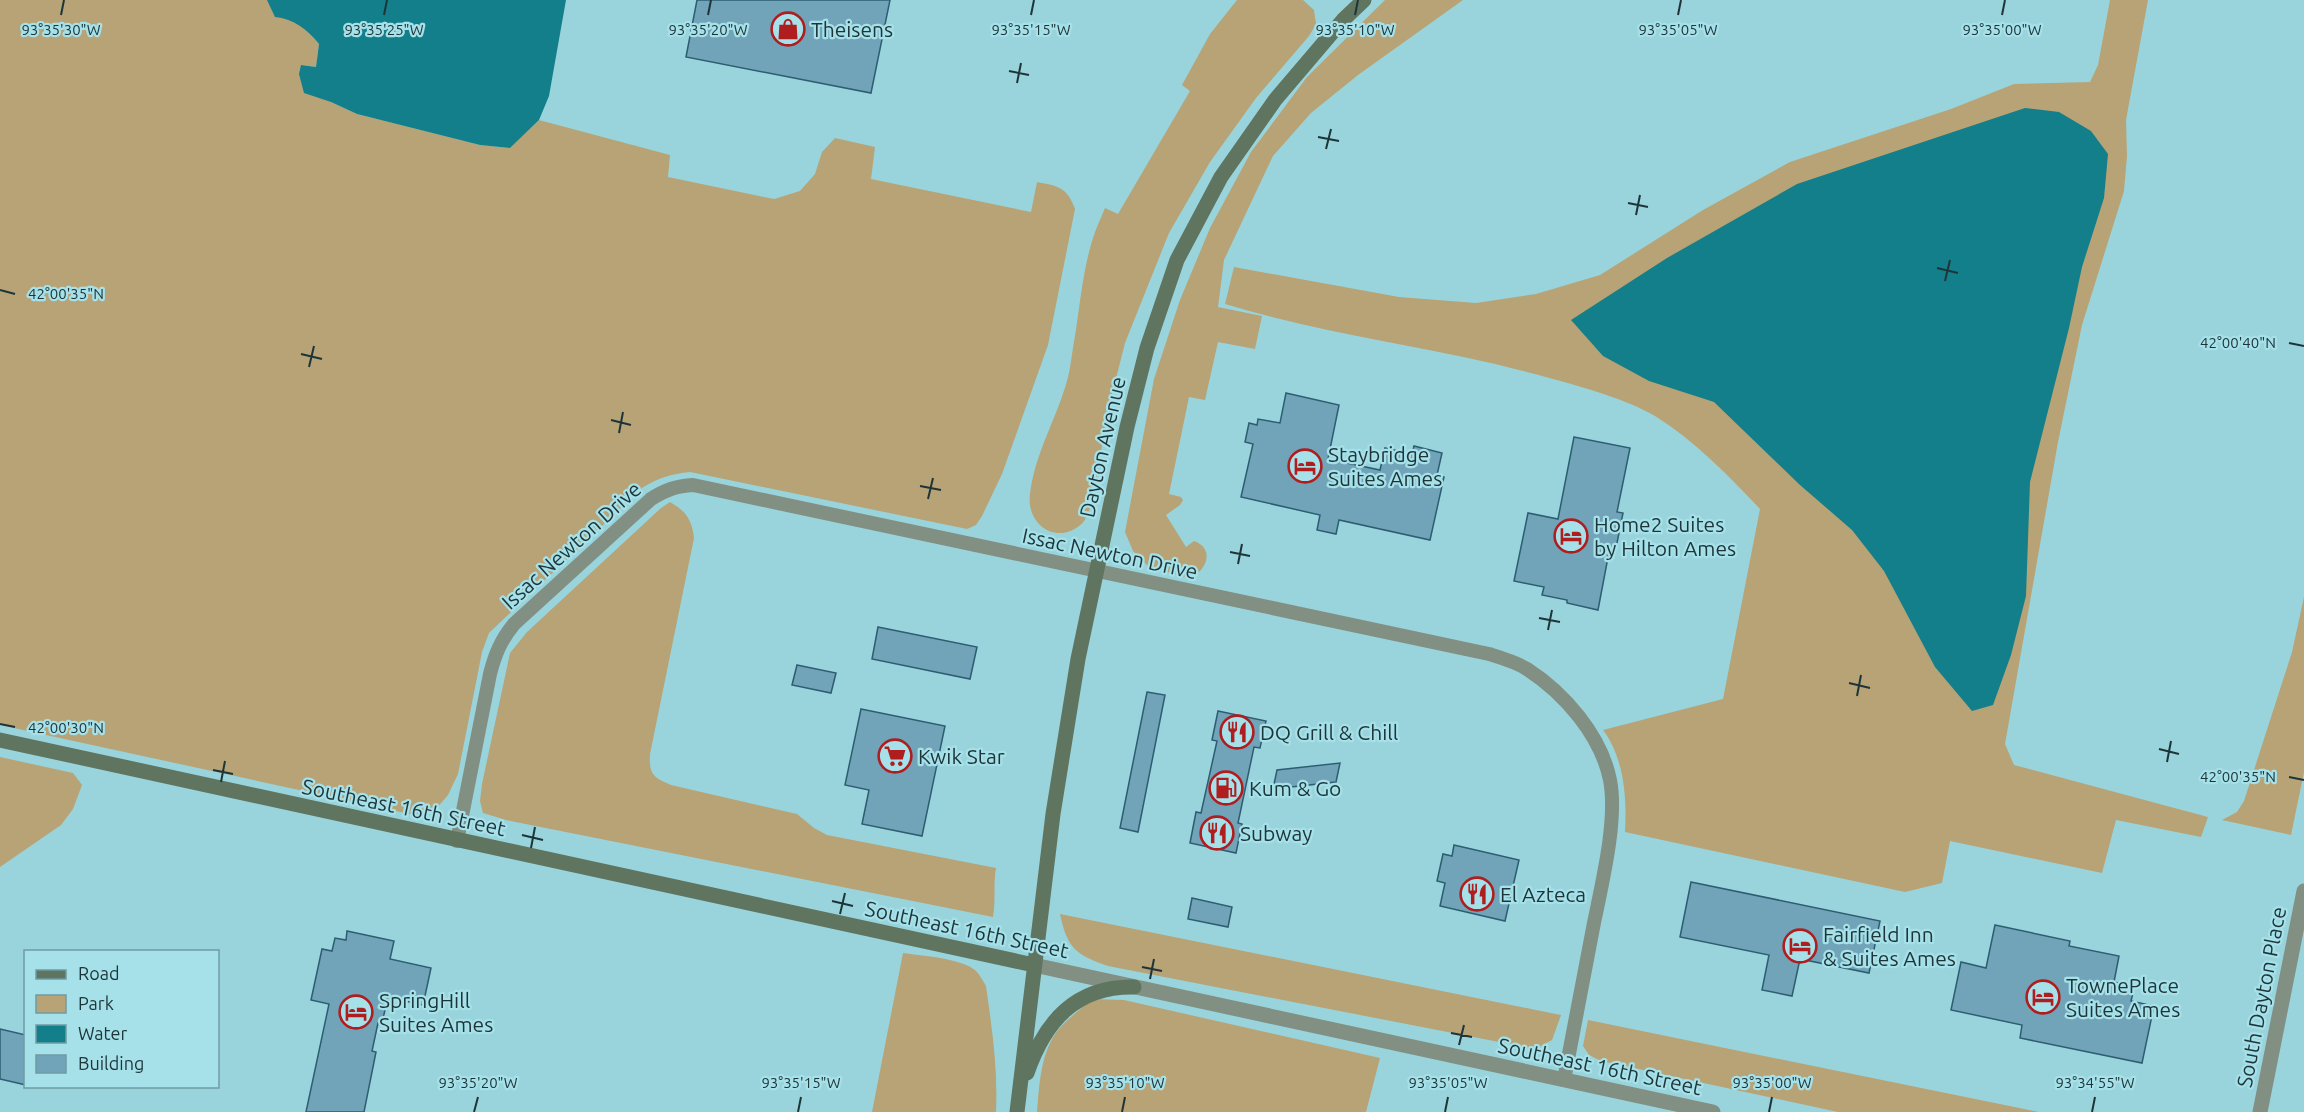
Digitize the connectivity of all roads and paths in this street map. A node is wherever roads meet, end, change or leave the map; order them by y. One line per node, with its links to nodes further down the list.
1 (1364, 0): 2 (main road, Dayton Avenue)
2 (1096, 572): 4 (street, Issac Newton Drive); 6 (main road, Dayton Avenue); 8 (street, Issac Newton Drive)
3 (0, 740): 4 (main road, Southeast 16th Street)
4 (457, 840): 6 (main road, Southeast 16th Street)
5 (2304, 891): 12 (street, South Dayton Place)
6 (1034, 965): 7 (street, Southeast 16th Street); 9 (main road, Dayton Avenue)
7 (1134, 987): 8 (street, Southeast 16th Street); 9 (main road)
8 (1564, 1080): 11 (street, Southeast 16th Street)
9 (1019, 1096): 10 (main road)
10 (1017, 1112)
11 (1713, 1112)
12 (2260, 1112)

